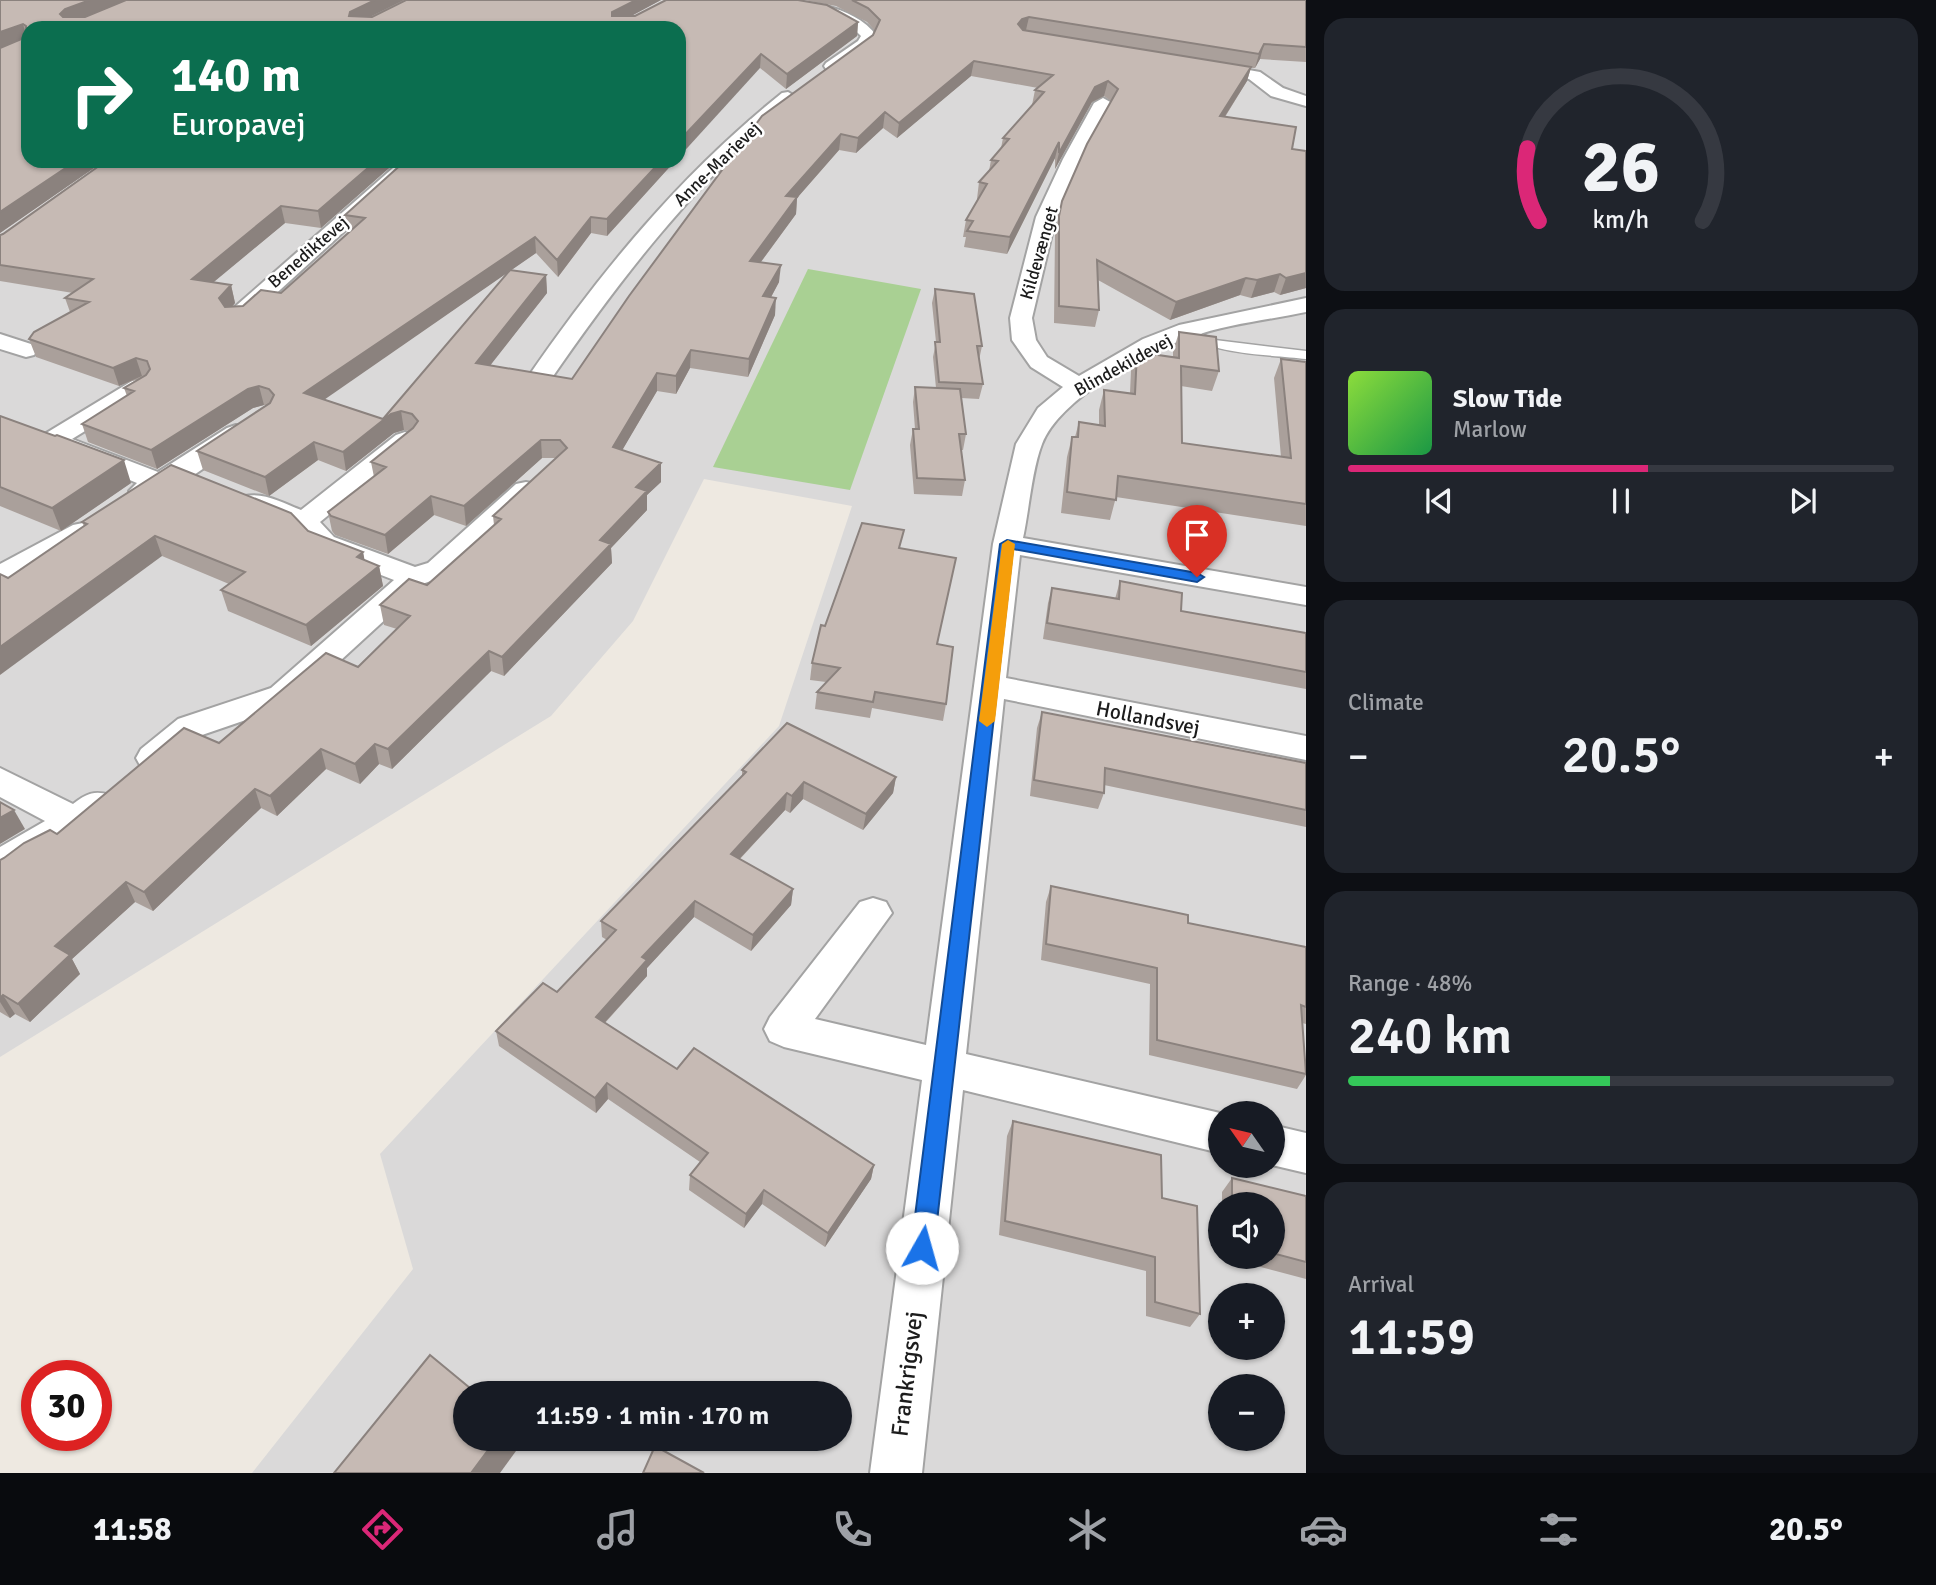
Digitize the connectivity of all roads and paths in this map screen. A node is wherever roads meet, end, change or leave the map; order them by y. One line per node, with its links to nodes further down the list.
1 (757, 0): 14 (street, Anne-Marievej)
2 (1182, 63): 3 (street)
3 (1306, 101)
4 (1103, 103): 16 (street, Kildevænget)
5 (404, 168): 8 (street, Benediktevej)
6 (1306, 305): 7 (street, Blindekildevej)
7 (1257, 313): 9 (street); 10 (street, Blindekildevej)
8 (237, 317)
9 (1297, 328)
10 (1187, 330): 13 (lane); 16 (street, Blindekildevej)
11 (0, 341): 12 (street)
12 (26, 350)
13 (1306, 355)
14 (540, 377)
15 (141, 386): 20 (street)
16 (1079, 386): 22 (street, Blindekildevej)
17 (252, 422): 20 (street)
18 (405, 440): 21 (street)
19 (552, 467): 24 (street)
20 (191, 482): 21 (street); 23 (street)
21 (304, 520): 24 (street)
22 (1007, 544): 25 (street); 26 (street, Frankrigsvej)
23 (7, 564)
24 (415, 577): 29 (street)
25 (1306, 596)
26 (991, 686): 27 (street, Hollandsvej); 32 (street, Frankrigsvej)
27 (1306, 748)
28 (0, 780): 29 (street)
29 (76, 822): 30 (street)
30 (0, 866)
31 (873, 913): 32 (street)
32 (944, 1067): 33 (street); 36 (street, Frankrigsvej)
33 (1208, 1130)
34 (1285, 1148): 35 (street)
35 (1306, 1153)
36 (896, 1473)

